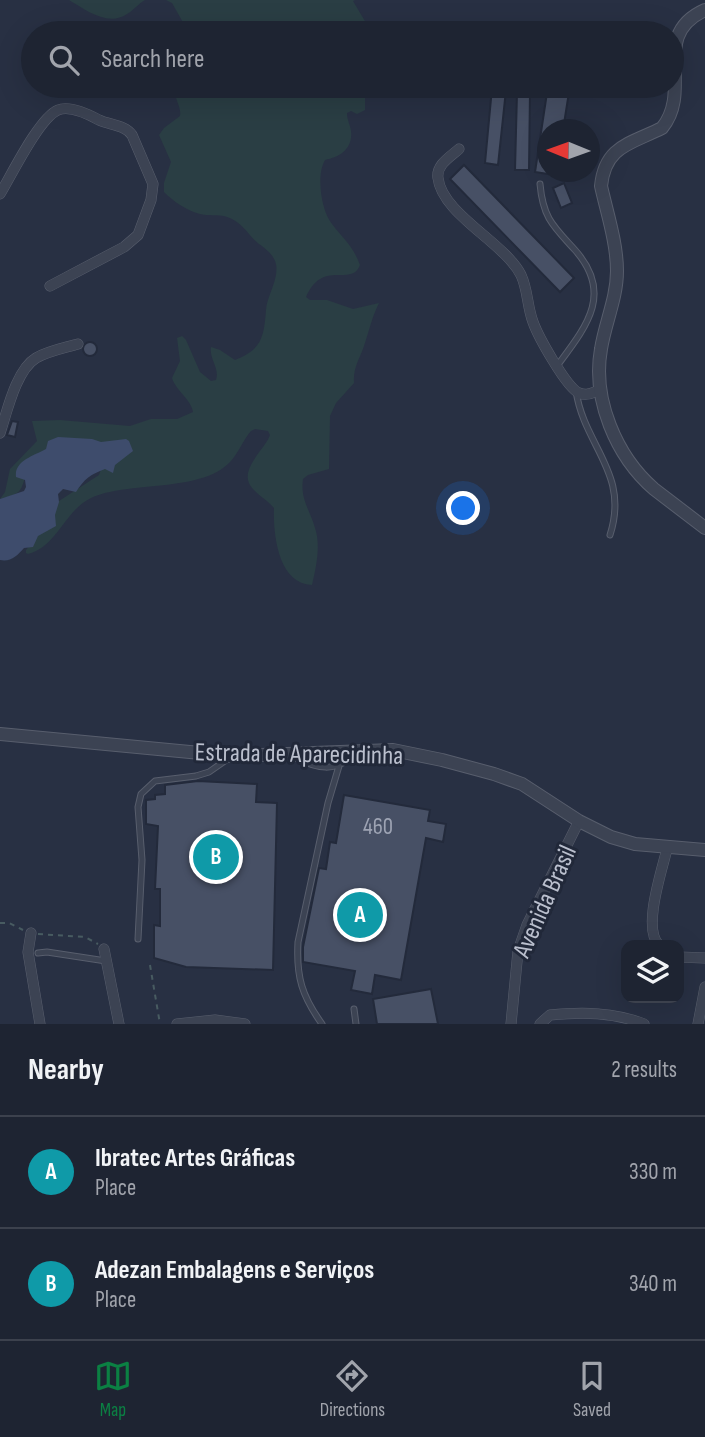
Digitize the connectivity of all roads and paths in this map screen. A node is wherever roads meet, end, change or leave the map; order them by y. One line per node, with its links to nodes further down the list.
1 (705, 10): 2 (street)
2 (684, 24)
3 (675, 98): 10 (street)
4 (459, 149): 9 (street)
5 (540, 184): 9 (lane)
6 (0, 194): 7 (street)
7 (50, 286)
8 (78, 344): 12 (street)
9 (557, 366): 11 (street)
10 (599, 390): 11 (street); 13 (street)
11 (576, 391): 14 (lane)
12 (0, 433)
13 (705, 528)
14 (610, 535)
15 (0, 734): 18 (street, Estrada de Aparecidinha)
16 (360, 750): 17 (street, Estrada de Aparecidinha); 19 (lane); 20 (street, Estrada de Aparecidinha)
17 (289, 754): 18 (street, Estrada de Aparecidinha); 19 (lane)
18 (232, 756): 25 (lane)
19 (340, 766): 40 (lane)
20 (579, 821): 21 (street, Estrada de Aparecidinha); 42 (street, Avenida Brasil)
21 (667, 849): 22 (street, Estrada de Aparecidinha); 26 (street)
22 (705, 850)
23 (0, 923): 24 (path)
24 (30, 933): 27 (path); 35 (street)
25 (138, 939)
26 (654, 940)
27 (104, 948): 31 (street)
28 (38, 953): 31 (lane)
29 (684, 957): 30 (street)
30 (705, 958)
31 (106, 961): 36 (street)
32 (150, 965): 37 (path)
33 (705, 987): 45 (street)
34 (354, 1009): 41 (lane)
35 (40, 1024)
36 (119, 1024)
37 (160, 1024)
38 (177, 1024): 39 (street)
39 (245, 1024)
40 (322, 1024)
41 (356, 1024)
42 (510, 1024)
43 (540, 1024): 44 (street)
44 (644, 1024)
45 (698, 1024)

